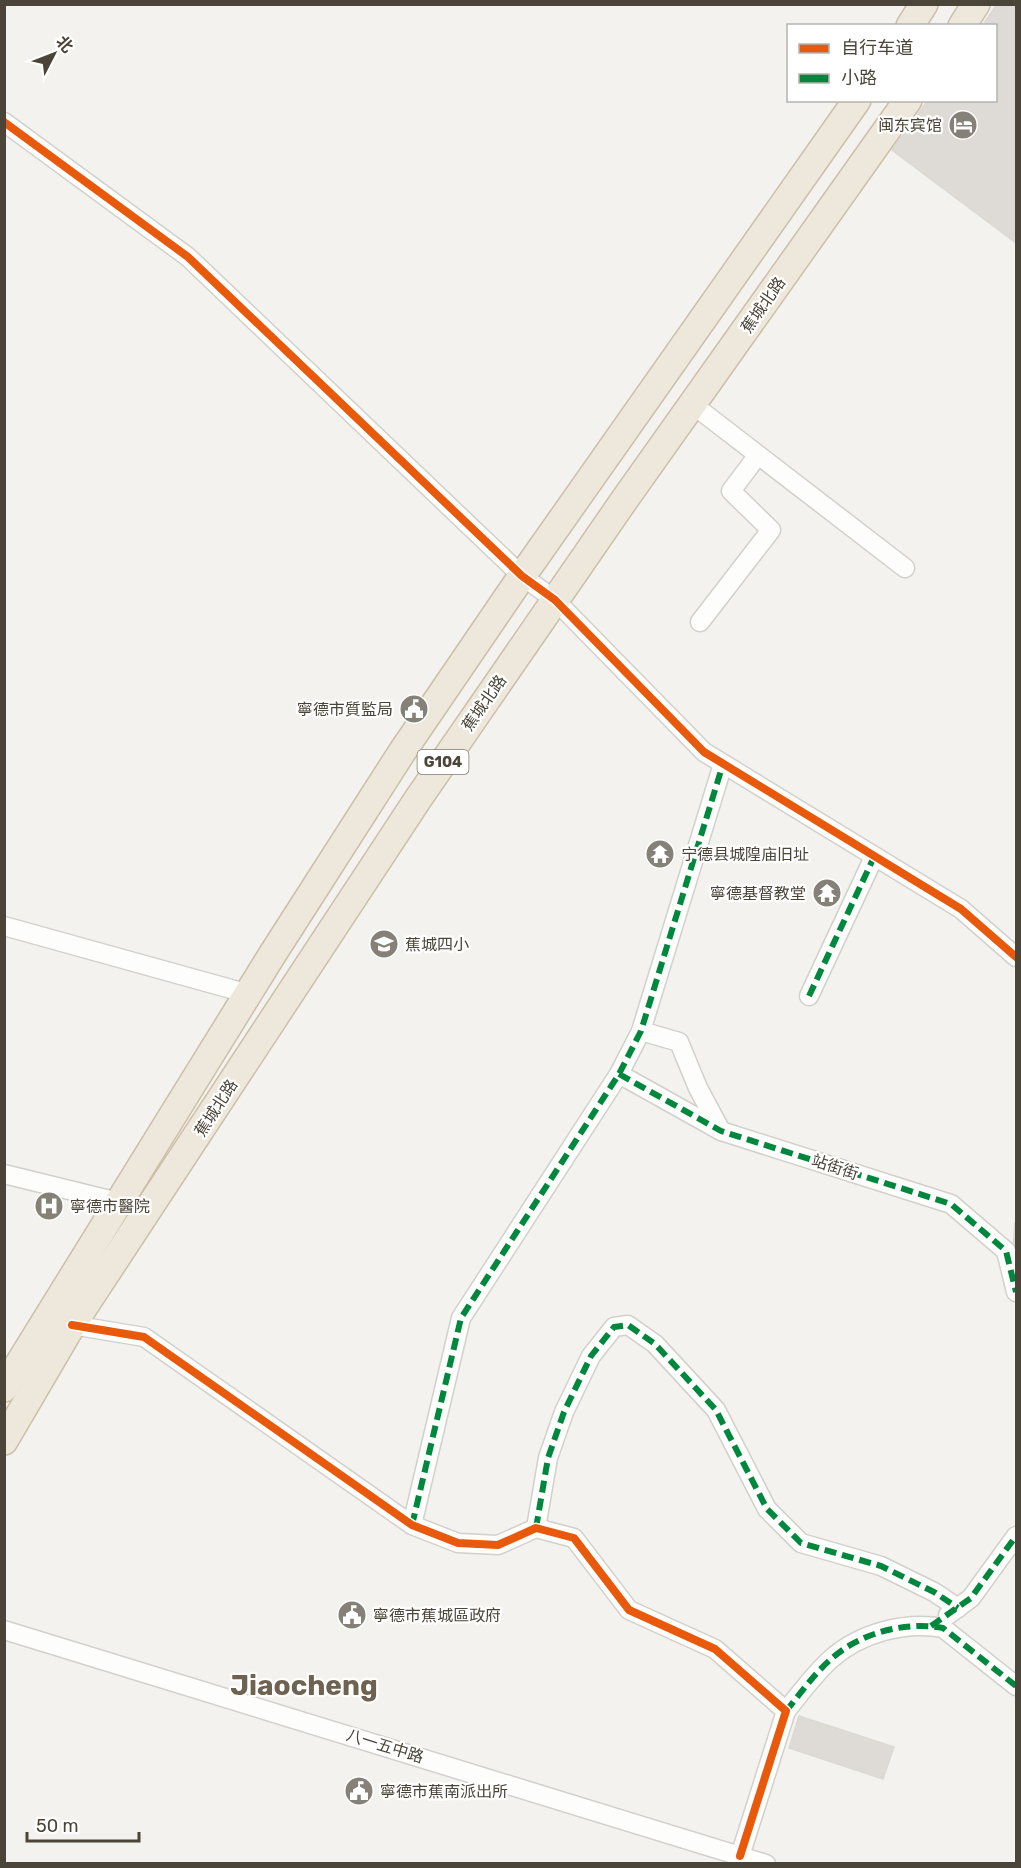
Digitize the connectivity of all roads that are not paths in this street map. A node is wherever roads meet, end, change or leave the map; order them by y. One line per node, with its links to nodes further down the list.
1 (924, 4): 3 (highway)
2 (976, 4): 4 (highway)
3 (911, 24)
4 (963, 24)
5 (856, 102): 11 (highway, 蕉城北路 / G104)
6 (907, 102): 8 (highway, 蕉城北路 / G104)
7 (4, 122): 11 (street)
8 (692, 404): 9 (street); 12 (highway, 蕉城北路 / G104)
9 (758, 455): 10 (street); 13 (street)
10 (905, 568)
11 (522, 576): 12 (street); 18 (highway, 蕉城北路 / G104)
12 (555, 600): 14 (street); 26 (highway, 蕉城北路 / G104)
13 (700, 622)
14 (723, 764): 15 (street); 20 (street)
15 (874, 857): 17 (street); 19 (street)
16 (4, 926): 18 (street)
17 (1017, 957)
18 (249, 994): 24 (highway, 蕉城北路 / G104)
19 (809, 996)
20 (641, 1031): 21 (street); 22 (street)
21 (620, 1074): 22 (street, 站街街); 29 (street)
22 (721, 1131): 25 (street, 站街街)
23 (4, 1174): 24 (street)
24 (118, 1202): 27 (highway, 蕉城北路 / G104)
25 (1017, 1292)
26 (72, 1325): 28 (highway, 蕉城北路 / G104); 29 (street)
27 (4, 1388)
28 (4, 1441)
29 (412, 1526): 30 (street)
30 (536, 1528): 32 (street); 36 (street)
31 (1017, 1536): 32 (street)
32 (958, 1608): 33 (street)
33 (931, 1626): 35 (street); 36 (street)
34 (4, 1630): 37 (street, 八一五中路)
35 (1017, 1686)
36 (786, 1711): 37 (street)
37 (740, 1856): 38 (street, 八一五中路)
38 (766, 1863)

